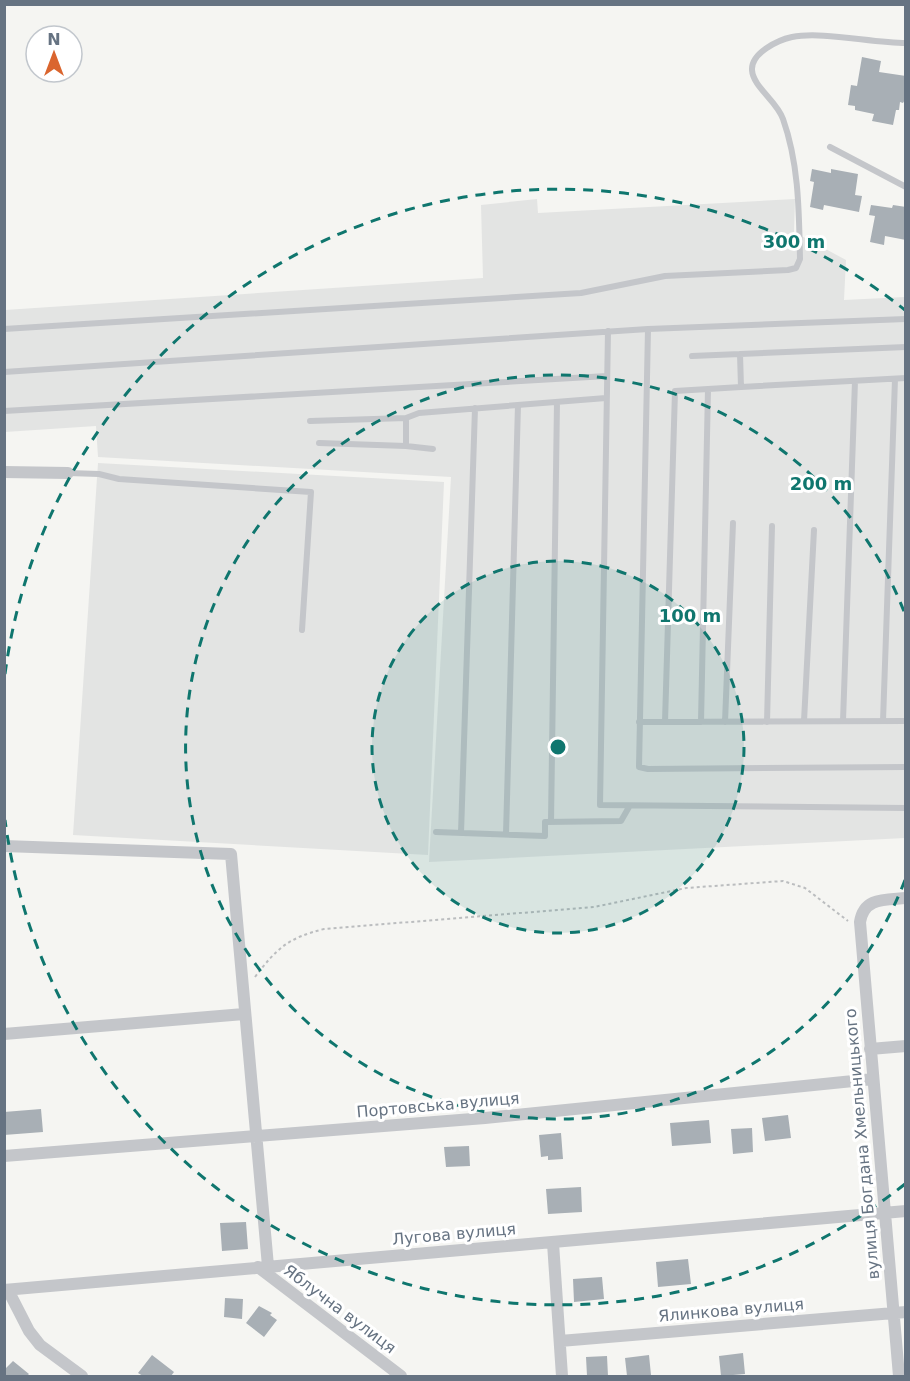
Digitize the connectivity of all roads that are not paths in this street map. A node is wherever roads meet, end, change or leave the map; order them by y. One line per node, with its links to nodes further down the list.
1 (906, 43): 5 (lane)
2 (830, 147): 3 (lane)
3 (906, 187)
4 (906, 318): 6 (lane)
5 (4, 329)
6 (648, 329): 7 (lane); 38 (lane)
7 (608, 331): 11 (lane); 12 (lane)
8 (906, 347): 9 (lane)
9 (740, 354): 10 (lane); 16 (lane)
10 (692, 356)
11 (4, 372)
12 (607, 376): 18 (lane); 22 (lane)
13 (906, 378): 14 (lane)
14 (895, 379): 15 (lane); 36 (lane)
15 (855, 381): 16 (lane); 35 (lane)
16 (741, 387): 17 (lane)
17 (708, 389): 39 (lane); 40 (lane)
18 (606, 398): 19 (lane); 44 (lane)
19 (557, 402): 20 (lane); 46 (lane)
20 (518, 405): 21 (lane); 49 (lane)
21 (475, 408): 23 (lane); 48 (lane)
22 (4, 411)
23 (406, 418): 24 (lane); 26 (lane)
24 (310, 421)
25 (320, 443): 26 (lane)
26 (406, 446): 27 (lane)
27 (433, 449)
28 (4, 472): 29 (street)
29 (68, 473): 33 (lane)
30 (733, 523): 41 (lane)
31 (772, 526): 42 (lane)
32 (814, 530): 34 (lane)
33 (302, 630)
34 (804, 721): 35 (lane); 42 (lane)
35 (843, 721): 36 (lane)
36 (883, 721): 37 (lane)
37 (906, 721)
38 (639, 722): 39 (lane); 43 (lane)
39 (665, 722): 40 (lane)
40 (701, 722): 41 (lane)
41 (725, 722): 42 (lane)
42 (767, 722)
43 (906, 767)
44 (629, 807): 45 (lane); 46 (lane)
45 (906, 808)
46 (551, 822): 49 (lane)
47 (436, 832): 48 (lane)
48 (461, 833): 49 (lane)
49 (506, 834)
50 (4, 846): 52 (street)
51 (906, 898): 55 (street, вулиця Богдана Хмельницького)
52 (244, 1014): 53 (street); 57 (street)
53 (4, 1034)
54 (906, 1046): 55 (street)
55 (870, 1048): 56 (street, вулиця Богдана Хмельницького)
56 (873, 1079): 57 (street, Портовська вулиця); 60 (street, вулиця Богдана Хмельницького)
57 (256, 1137): 58 (street, Портовська вулиця); 62 (street)
58 (4, 1156)
59 (906, 1211): 60 (street, Лугова вулиця)
60 (885, 1213): 61 (street, Лугова вулиця); 64 (street, вулиця Богдана Хмельницького)
61 (553, 1243): 62 (street, Лугова вулиця); 65 (street)
62 (263, 1266): 63 (street, Лугова вулиця); 67 (street, Яблучна вулиця)
63 (6, 1290): 66 (street)
64 (900, 1312): 65 (street, Ялинкова вулиця); 69 (street, вулиця Богдана Хмельницького)
65 (560, 1341): 68 (street)
66 (82, 1377)
67 (401, 1377)
68 (562, 1377)
69 (899, 1377)

